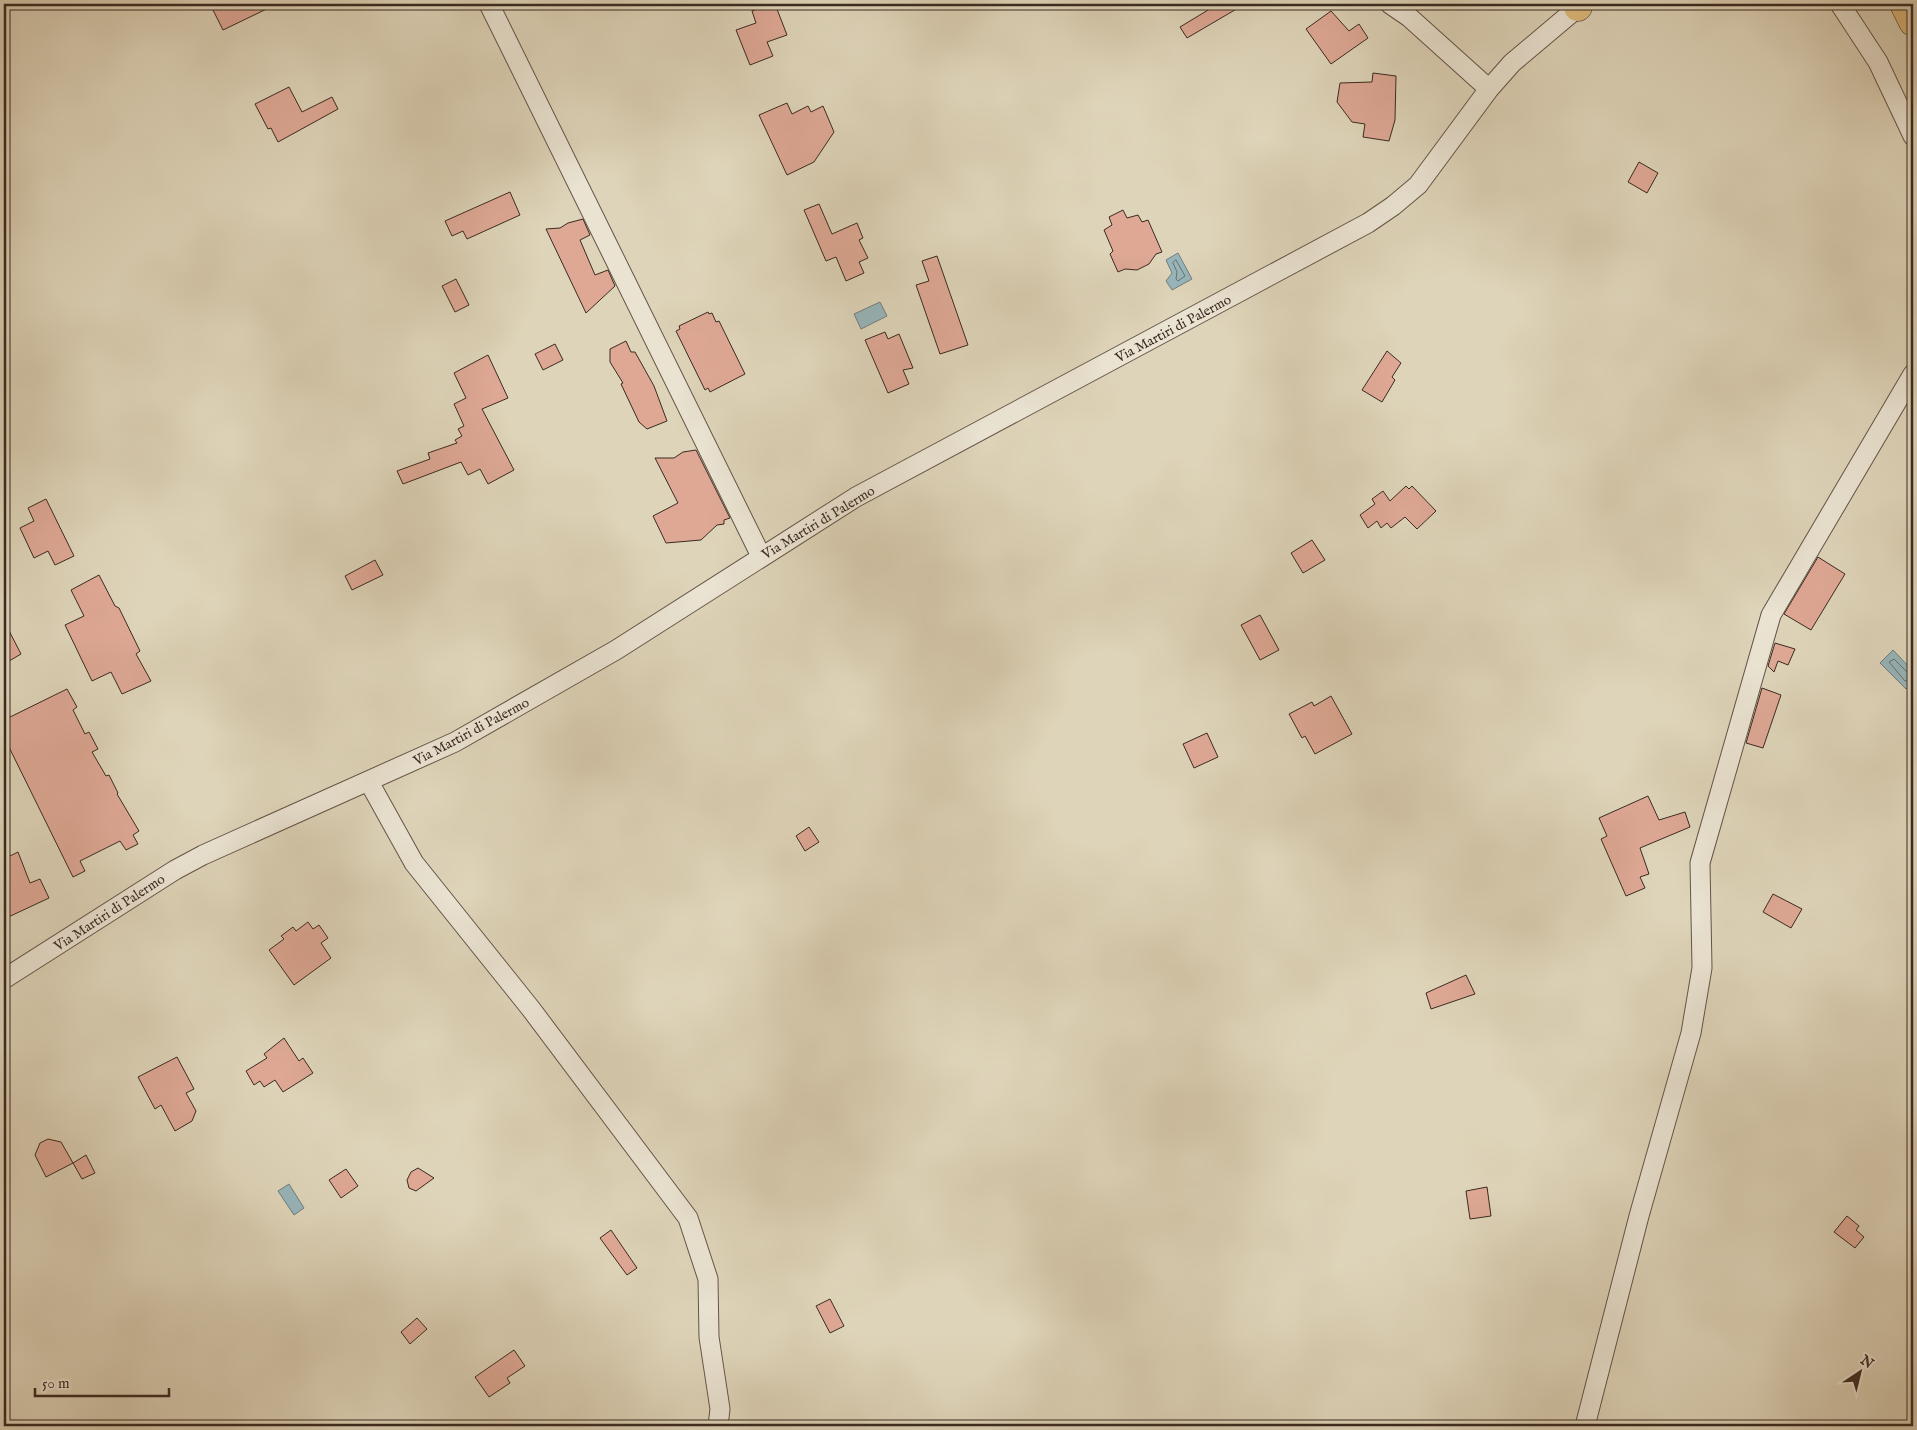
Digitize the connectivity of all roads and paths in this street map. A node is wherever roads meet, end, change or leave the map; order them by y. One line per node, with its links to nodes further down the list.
1 (489, 4): 10 (street)
2 (1390, 4): 7 (street)
3 (1840, 4): 8 (street)
4 (1904, 4): 6 (highway)
5 (1580, 5): 7 (street, Via Martiri di Palermo)
6 (1913, 22)
7 (1489, 89): 10 (street, Via Martiri di Palermo)
8 (1913, 136)
9 (1913, 374): 14 (street)
10 (761, 556): 11 (street, Via Martiri di Palermo)
11 (369, 782): 12 (street, Via Martiri di Palermo); 13 (street)
12 (4, 979)
13 (718, 1426)
14 (1585, 1426)

